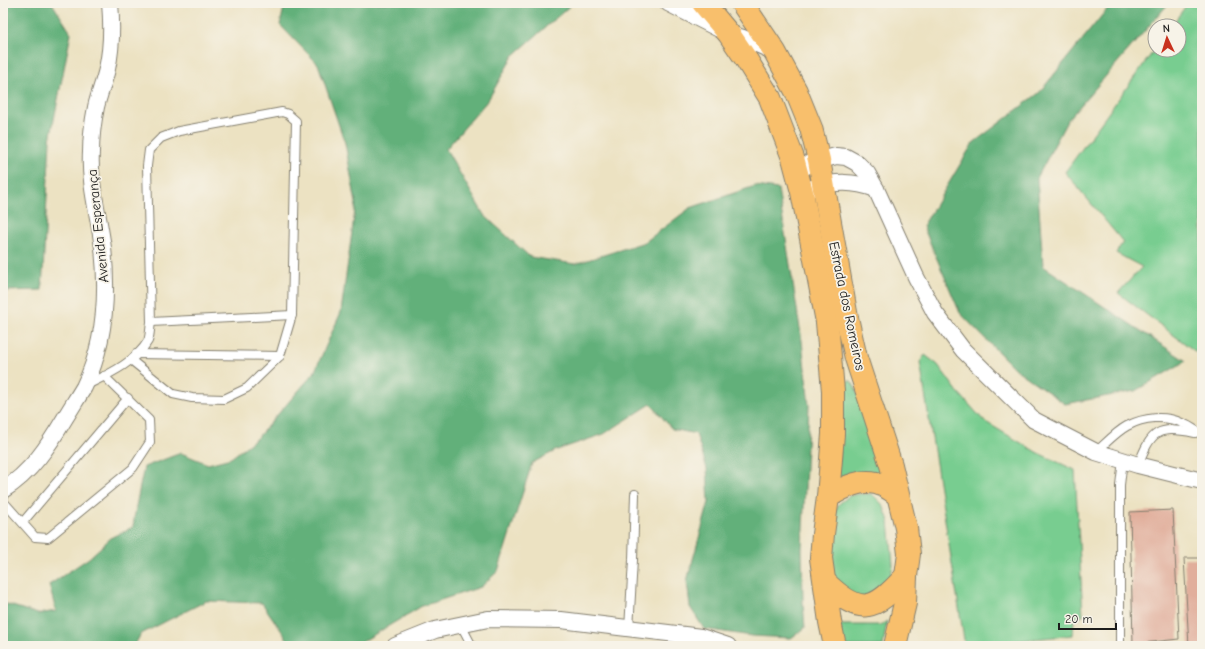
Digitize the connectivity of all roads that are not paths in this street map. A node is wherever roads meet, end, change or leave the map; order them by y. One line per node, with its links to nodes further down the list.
1 (110, 3): 16 (street, Avenida Esperança)
2 (668, 3): 5 (street)
3 (703, 3): 5 (main road, Estrada dos Romeiros)
4 (742, 3): 6 (main road, Estrada dos Romeiros)
5 (730, 34): 6 (street); 8 (main road, Estrada dos Romeiros)
6 (775, 52): 7 (main road, Estrada dos Romeiros)
7 (819, 160): 8 (street); 9 (main road, Estrada dos Romeiros); 10 (street)
8 (799, 182): 9 (street); 25 (main road, Estrada dos Romeiros)
9 (823, 185): 10 (street); 24 (main road, Estrada dos Romeiros)
10 (876, 189): 19 (street)
11 (292, 315): 12 (lane); 12 (lane); 13 (lane)
12 (151, 322): 14 (lane)
13 (280, 356): 14 (lane); 14 (lane)
14 (134, 357): 15 (lane)
15 (104, 376): 16 (lane); 17 (lane)
16 (84, 386): 22 (street, Avenida Esperança)
17 (128, 398): 27 (lane); 27 (lane)
18 (1202, 434): 19 (lane); 20 (lane)
19 (1096, 452): 20 (street)
20 (1130, 463): 21 (street); 37 (lane)
21 (1202, 481)
22 (3, 490)
23 (635, 494): 31 (lane)
24 (897, 494): 25 (main road); 28 (main road, Estrada dos Romeiros)
25 (828, 497): 29 (main road, Estrada dos Romeiros)
26 (3, 501): 27 (lane)
27 (23, 522)
28 (906, 576): 29 (main road); 36 (main road, Estrada dos Romeiros)
29 (825, 582): 35 (main road, Estrada dos Romeiros)
30 (461, 625): 31 (street); 32 (street); 33 (lane)
31 (629, 629): 34 (street)
32 (396, 646)
33 (472, 646)
34 (728, 646)
35 (835, 646)
36 (895, 646)
37 (1120, 646)

